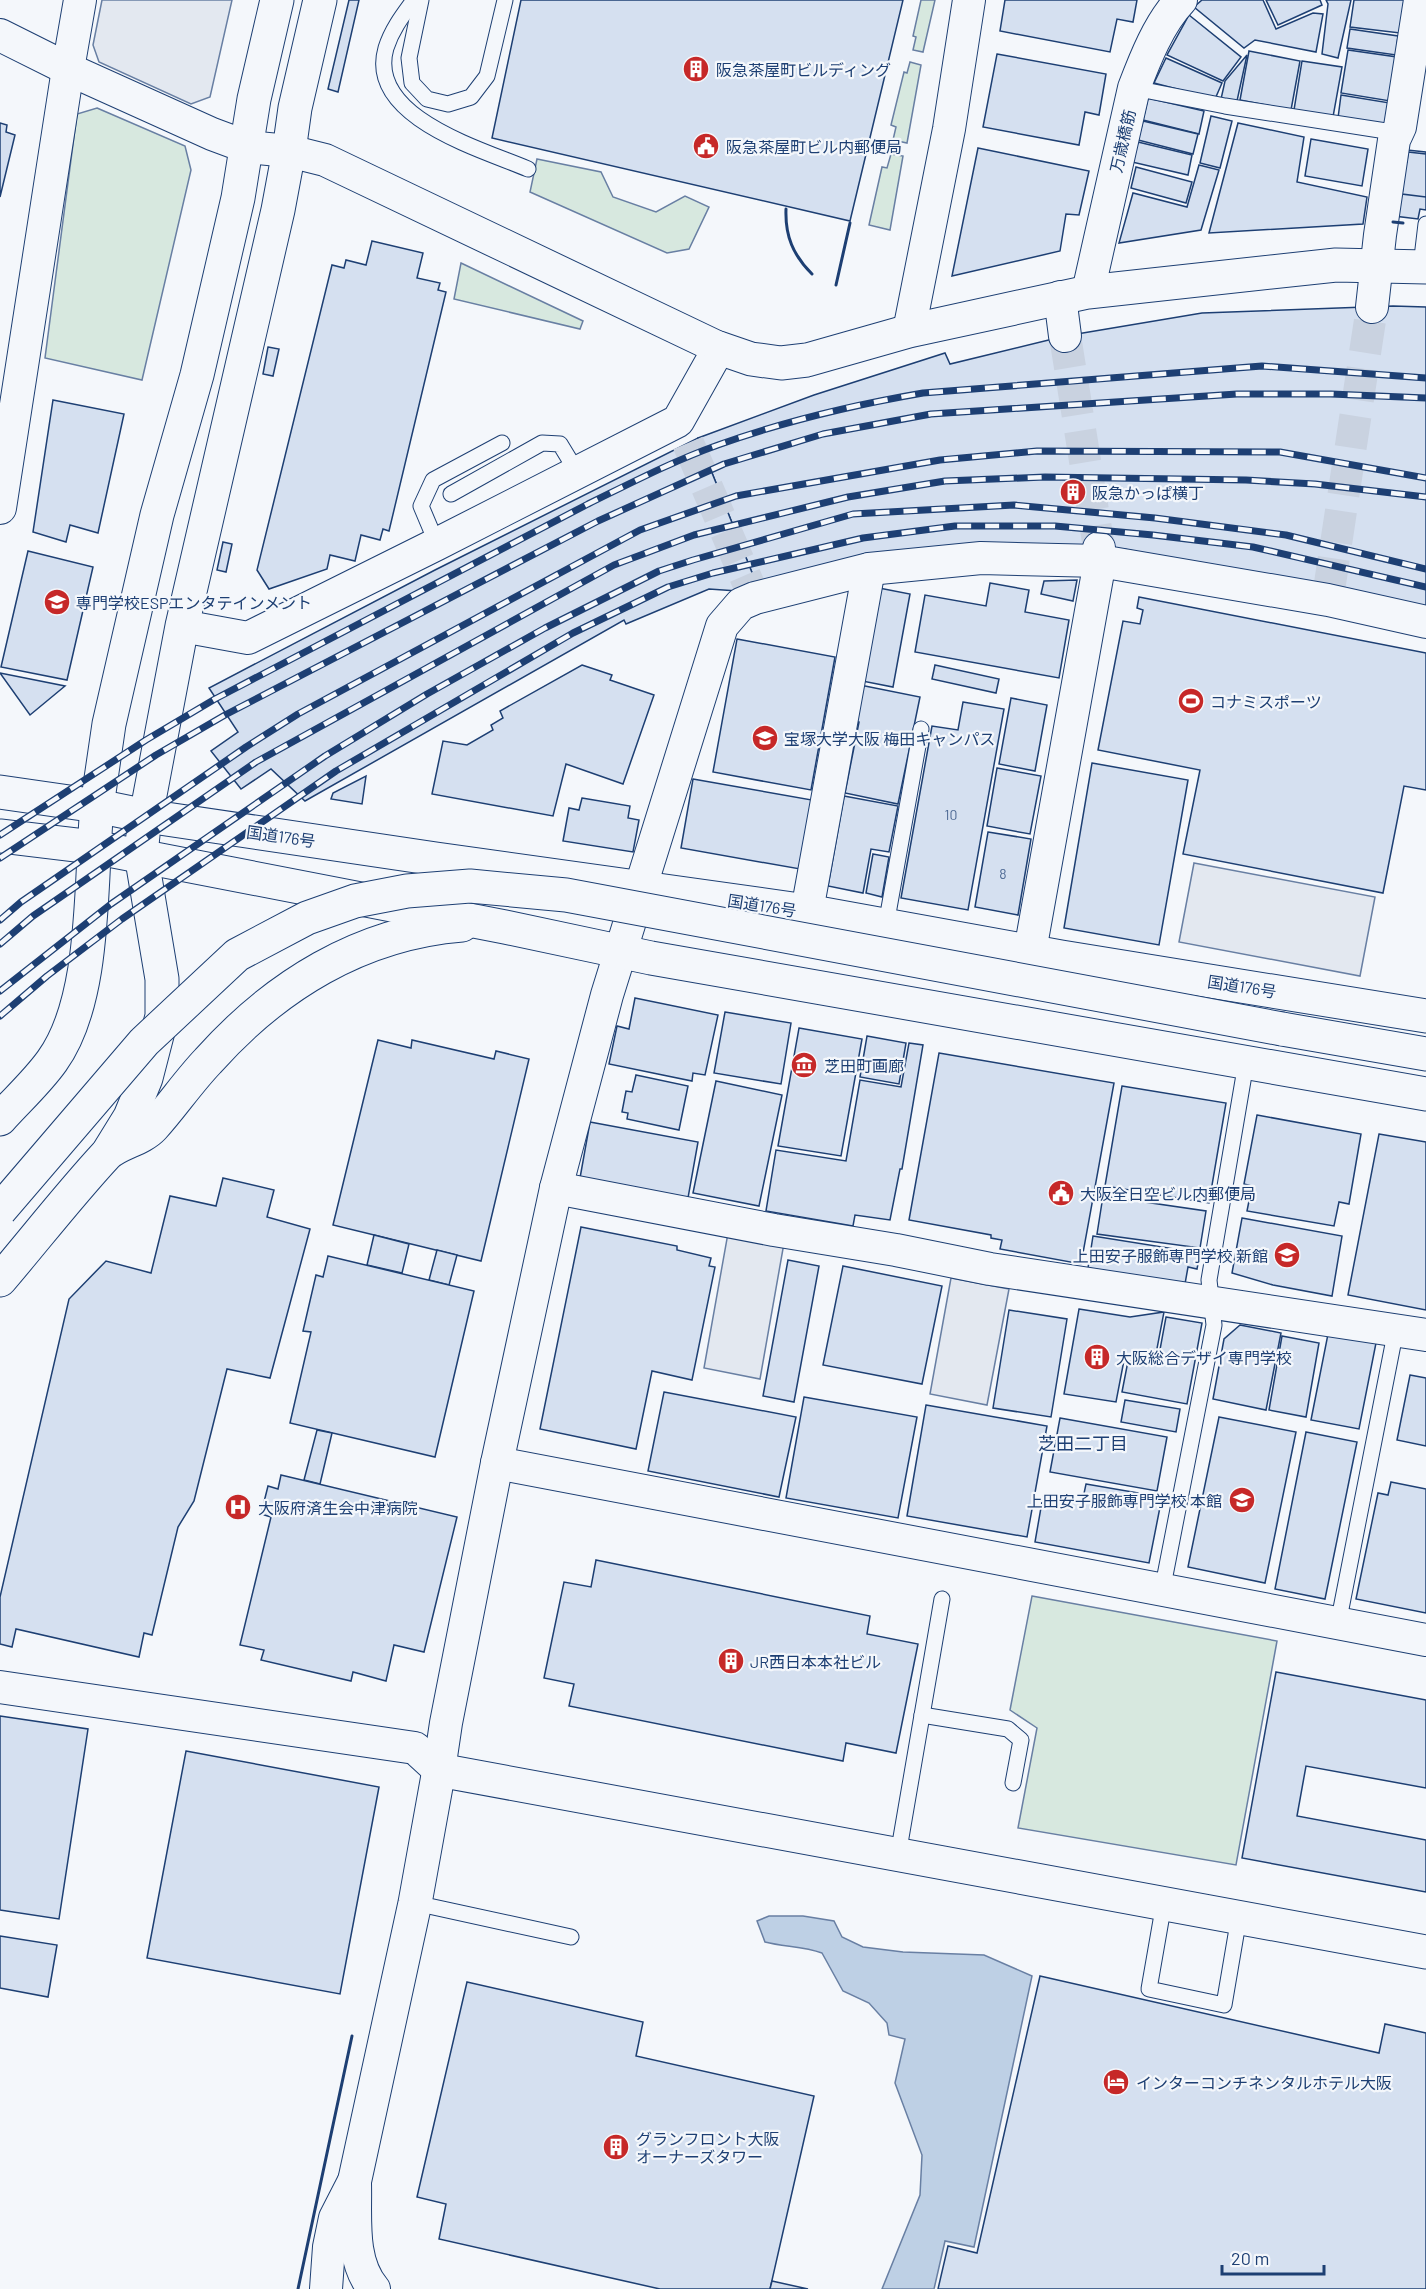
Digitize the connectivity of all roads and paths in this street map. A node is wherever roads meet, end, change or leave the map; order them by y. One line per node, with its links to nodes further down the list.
1 (80, 0): 11 (street)
2 (277, 0): 14 (main road)
3 (320, 0): 15 (main road)
4 (414, 0): 16 (lane)
5 (421, 0): 6 (lane)
6 (505, 0)
7 (969, 0): 22 (street)
8 (1181, 0): 12 (street, 万歳橋筋)
9 (1420, 0): 13 (street)
10 (0, 35): 11 (street)
11 (68, 69): 14 (street); 25 (street)
12 (1134, 88): 13 (lane); 20 (street, 万歳橋筋)
13 (1400, 127): 18 (street)
14 (247, 147): 15 (street); 37 (main road)
15 (289, 151): 24 (street); 34 (main road)
16 (528, 169)
17 (1426, 224): 19 (lane)
18 (1377, 265): 19 (main road); 20 (main road); 21 (street)
19 (1423, 266)
20 (1074, 294): 22 (main road); 23 (street, 万歳橋筋)
21 (1372, 307)
22 (909, 331): 24 (main road)
23 (1065, 336)
24 (719, 348): 27 (street)
25 (9, 382): 29 (street)
26 (502, 443): 30 (lane)
27 (577, 472): 28 (lane); 30 (street)
28 (451, 494)
29 (0, 508)
30 (437, 544): 34 (street)
31 (1100, 555): 32 (street); 33 (street); 47 (street)
32 (868, 569): 42 (street); 43 (street)
33 (1426, 622)
34 (182, 626): 38 (main road)
35 (921, 729): 45 (lane)
36 (0, 792): 37 (main road, 国道176号)
37 (97, 806): 38 (main road, 国道176号); 40 (main road)
38 (146, 816): 41 (main road); 42 (main road, 国道176号)
39 (0, 837): 40 (main road)
40 (93, 847): 41 (main road); 52 (main road)
41 (141, 854): 44 (main road); 53 (main road)
42 (645, 877): 43 (main road, 国道176号); 46 (street)
43 (807, 911): 45 (main road, 国道176号)
44 (484, 923): 46 (main road); 53 (main road)
45 (886, 925): 47 (main road, 国道176号)
46 (621, 951): 50 (main road); 54 (street)
47 (1030, 951): 48 (main road, 国道176号)
48 (1426, 1016)
49 (1426, 1054): 55 (main road, 国道176号, bridge)
50 (1246, 1063): 51 (main road); 57 (lane)
51 (1426, 1094)
52 (0, 1119)
53 (108, 1153): 56 (main road)
54 (556, 1188): 57 (street); 59 (street)
55 (0, 1210)
56 (0, 1280)
57 (1212, 1303): 58 (street); 60 (lane)
58 (1411, 1332): 62 (lane)
59 (497, 1463): 60 (street); 66 (street)
60 (1162, 1591): 62 (street)
61 (942, 1599): 65 (lane)
62 (1338, 1624): 63 (street)
63 (1426, 1640)
64 (0, 1687): 66 (street)
65 (922, 1714): 67 (lane); 68 (lane)
66 (439, 1770): 68 (main road); 69 (main road)
67 (1013, 1783)
68 (898, 1855): 70 (main road)
69 (416, 1902): 72 (lane); 74 (main road)
70 (1164, 1903): 71 (main road); 71 (lane)
71 (1239, 1917): 73 (main road)
72 (571, 1937)
73 (1426, 1952)
74 (355, 2179): 75 (street); 76 (street)
75 (326, 2289)
76 (374, 2289)

